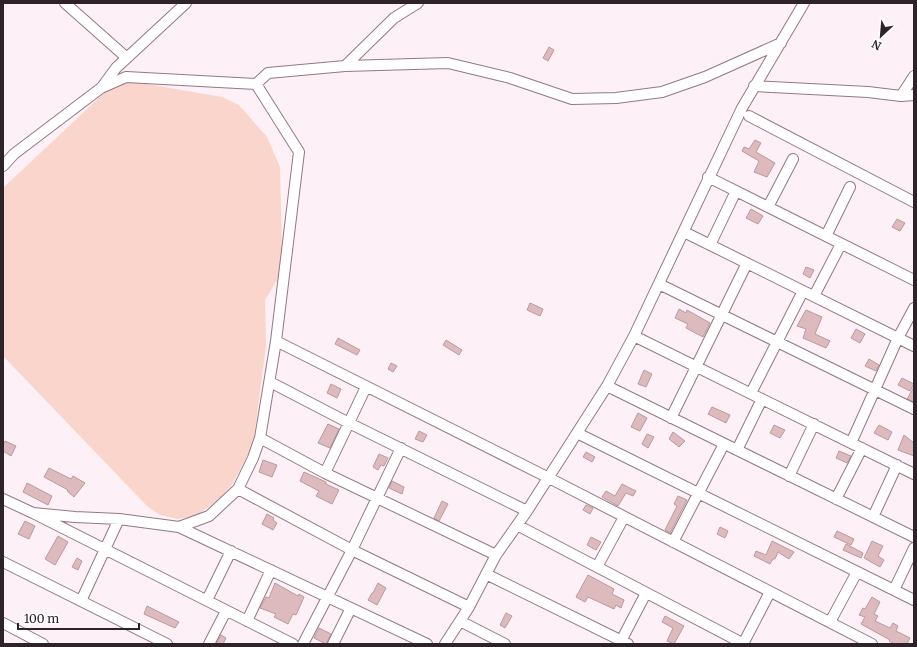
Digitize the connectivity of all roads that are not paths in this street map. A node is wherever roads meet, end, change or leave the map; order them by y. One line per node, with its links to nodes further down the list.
1 (65, 3): 6 (street)
2 (418, 3): 7 (street)
3 (804, 3): 5 (street)
4 (184, 4): 6 (street)
5 (781, 43): 7 (street); 10 (street)
6 (128, 58): 11 (street)
7 (345, 66): 9 (street)
8 (914, 76): 13 (street)
9 (256, 84): 11 (street); 35 (street)
10 (754, 86): 13 (street); 17 (street)
11 (101, 88): 16 (street)
12 (914, 95): 13 (street)
13 (901, 96)
14 (749, 116): 20 (street)
15 (793, 159): 21 (street)
16 (3, 166)
17 (708, 177): 19 (street); 22 (street)
18 (850, 187): 23 (street)
19 (736, 191): 21 (street); 25 (street)
20 (914, 202)
21 (768, 207): 23 (street)
22 (684, 232): 25 (street); 28 (street)
23 (826, 236): 24 (street)
24 (841, 244): 27 (street); 30 (street)
25 (710, 245): 26 (street)
26 (747, 263): 29 (street); 32 (street)
27 (914, 280)
28 (658, 284): 32 (street); 33 (street)
29 (803, 291): 30 (street); 36 (street)
30 (814, 296): 34 (street)
31 (914, 308): 34 (street)
32 (722, 315): 36 (street); 38 (street)
33 (634, 336): 38 (street); 40 (street)
34 (898, 338): 37 (street); 42 (street)
35 (276, 341): 39 (street); 41 (street)
36 (777, 342): 42 (street); 43 (street)
37 (914, 346)
38 (697, 367): 43 (street); 46 (street)
39 (270, 382): 47 (street); 50 (street)
40 (607, 386): 46 (street); 49 (street)
41 (366, 387): 47 (street); 60 (street)
42 (875, 390): 45 (street); 51 (street)
43 (752, 393): 44 (street)
44 (762, 399): 48 (street); 55 (street)
45 (914, 408)
46 (671, 418): 52 (street)
47 (349, 423): 53 (street); 57 (street)
48 (814, 424): 51 (street); 59 (street)
49 (577, 433): 60 (street); 62 (street)
50 (260, 438): 57 (street); 61 (street)
51 (851, 443): 54 (street)
52 (724, 444): 55 (street); 62 (street)
53 (401, 448): 63 (street); 66 (street)
54 (862, 448): 56 (street); 64 (street)
55 (737, 450): 59 (street)
56 (897, 465): 58 (street); 69 (street)
57 (325, 473): 63 (street)
58 (914, 474)
59 (789, 476): 64 (street)
60 (549, 478): 66 (street); 68 (street)
61 (238, 489): 72 (street); 77 (street)
62 (698, 493): 74 (street); 83 (street)
63 (377, 498): 77 (street); 79 (street)
64 (836, 499): 69 (street)
65 (4, 501): 67 (street)
66 (527, 511): 71 (street)
67 (33, 513): 70 (street); 76 (street)
68 (624, 517): 74 (street); 81 (street)
69 (873, 517): 73 (street)
70 (119, 519): 72 (street); 76 (street)
71 (517, 525): 79 (street); 81 (street)
72 (179, 527): 78 (street)
73 (914, 537)
74 (674, 542): 86 (street)
75 (914, 548): 85 (street)
76 (104, 550): 89 (street); 91 (street)
77 (352, 550): 88 (street); 92 (street)
78 (231, 551): 82 (street); 89 (street)
79 (496, 555): 84 (street)
80 (3, 562): 91 (street)
81 (597, 567): 87 (street)
82 (272, 570): 88 (street); 95 (street)
83 (858, 572): 85 (street); 97 (street)
84 (486, 574): 92 (street); 99 (street)
85 (894, 590): 90 (street)
86 (770, 592): 97 (street); 109 (street)
87 (646, 593): 99 (street); 109 (street)
88 (328, 597): 93 (street); 104 (street)
89 (207, 600): 94 (street)
90 (914, 600)
91 (81, 601): 101 (street)
92 (468, 607): 96 (street)
93 (351, 608): 105 (street); 106 (street)
94 (226, 611): 95 (street); 102 (street)
95 (247, 621): 103 (street)
96 (460, 621): 107 (street); 108 (street)
97 (830, 622): 110 (street)
98 (3, 624): 100 (street)
99 (624, 642)
100 (43, 644)
101 (167, 644)
102 (208, 644)
103 (292, 644)
104 (303, 644)
105 (333, 644)
106 (427, 644)
107 (445, 644)
108 (505, 644)
109 (743, 644)
110 (872, 644)

